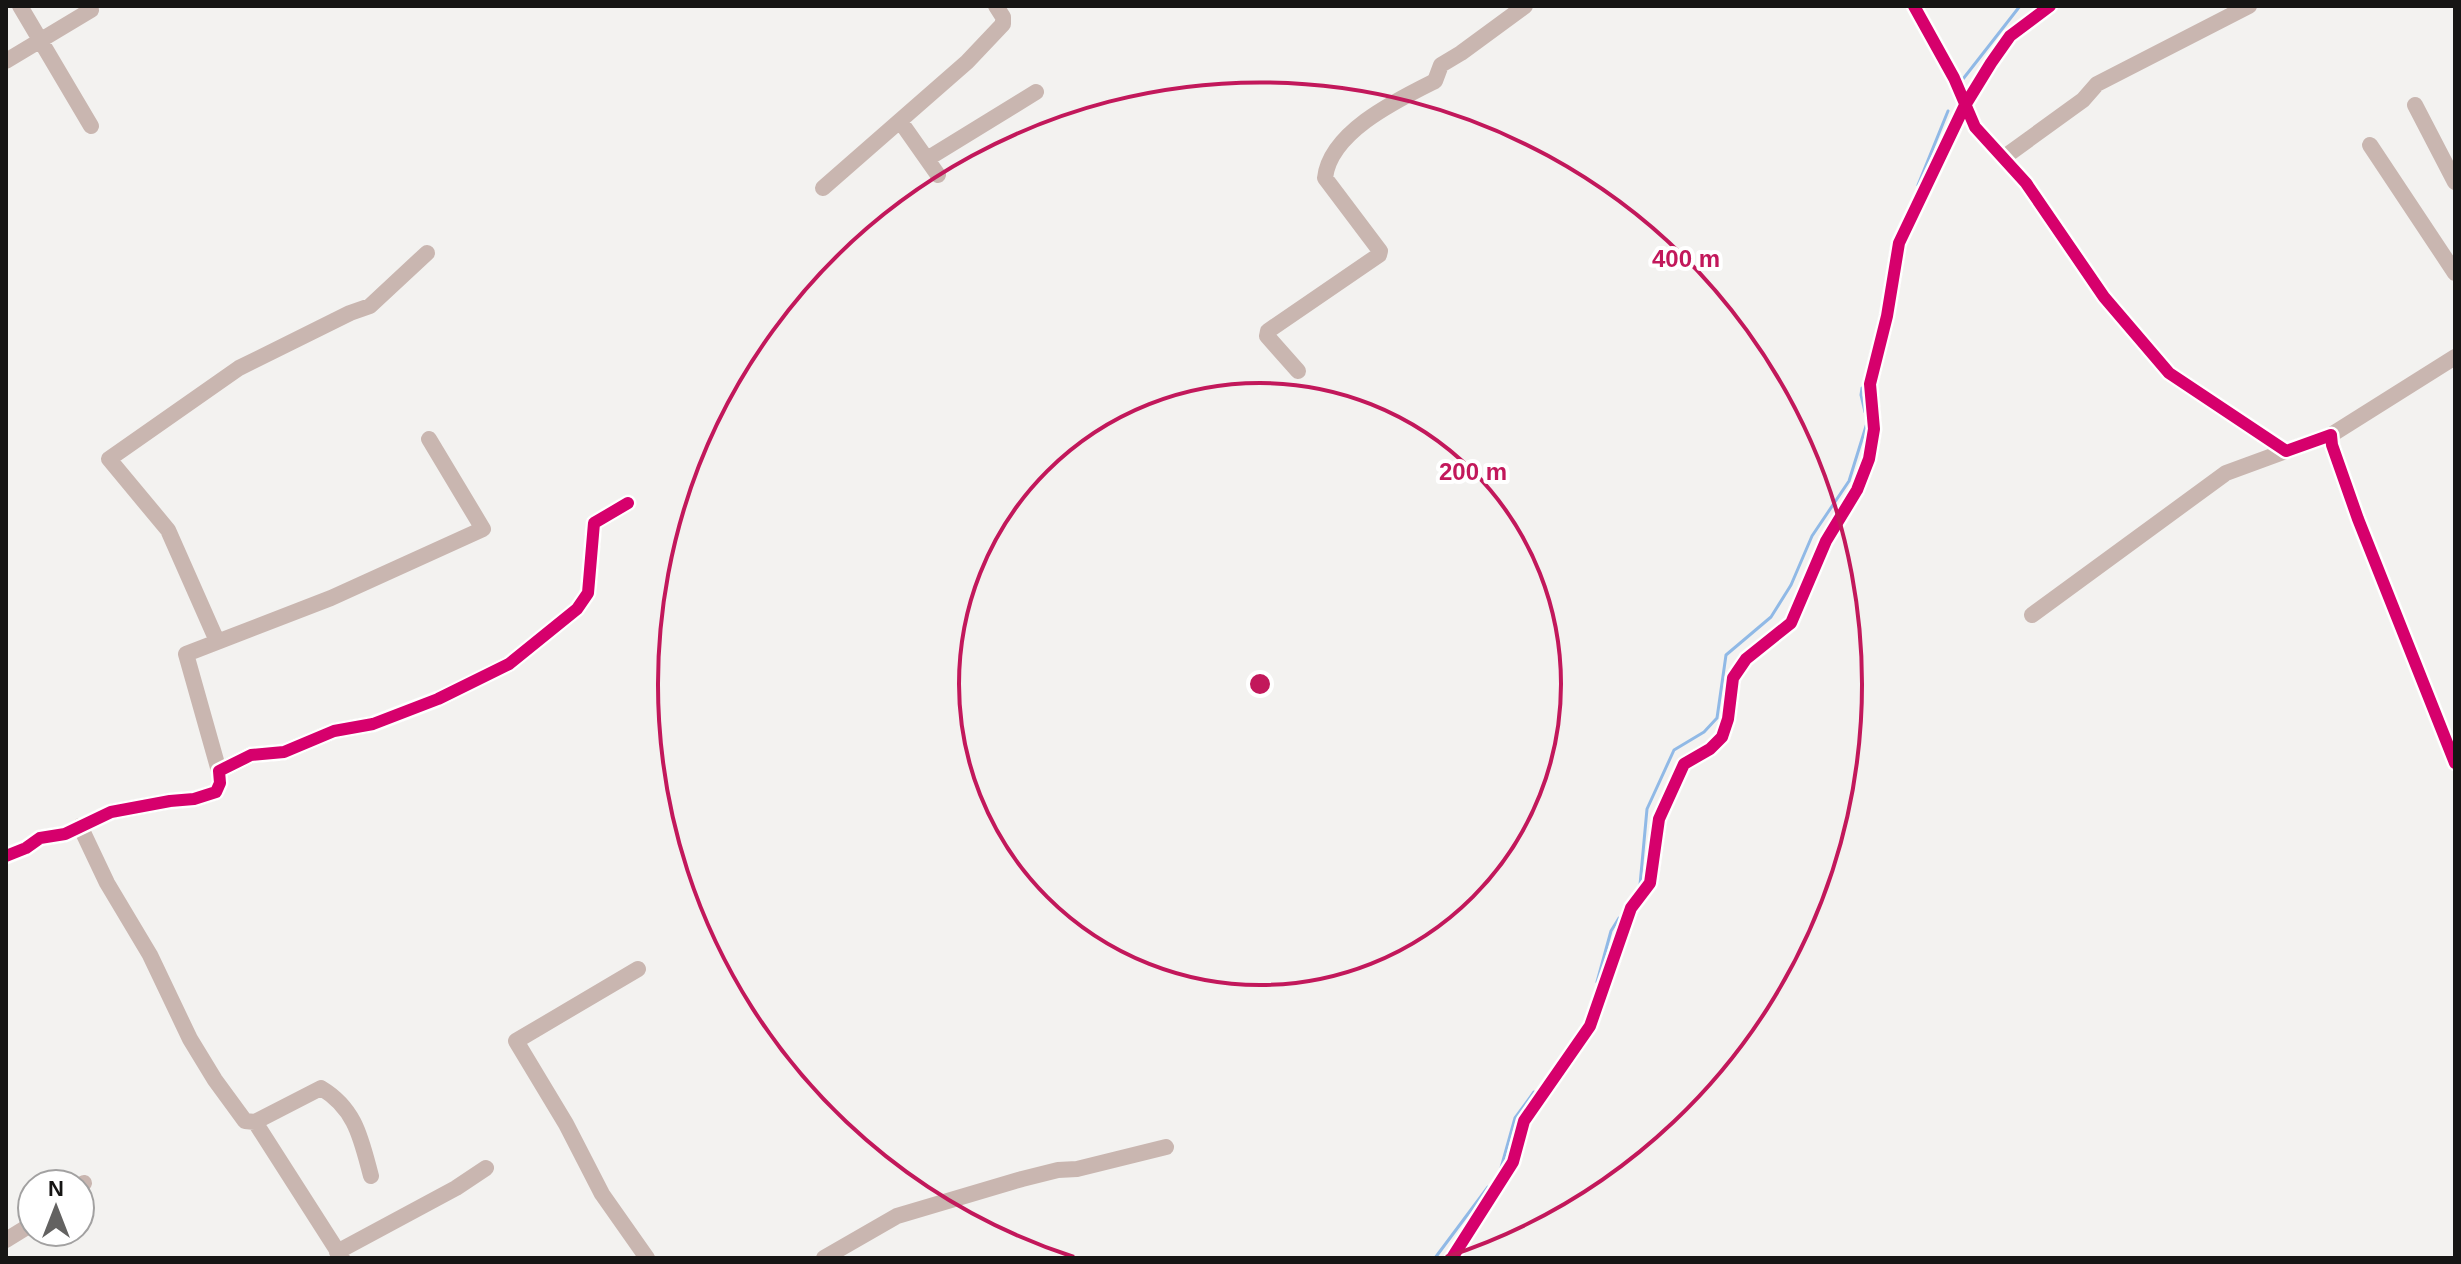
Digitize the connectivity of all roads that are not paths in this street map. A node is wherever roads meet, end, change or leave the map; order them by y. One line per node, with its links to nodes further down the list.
1 (20, 6): 8 (street)
2 (996, 6): 13 (street)
3 (1525, 6): 24 (street)
4 (1914, 6): 12 (street)
5 (2050, 6): 12 (street)
6 (2249, 6): 16 (street)
7 (91, 10): 8 (street)
8 (39, 41): 9 (street); 14 (street)
9 (6, 61)
10 (1036, 92): 17 (street)
11 (2415, 105): 19 (street)
12 (1964, 107): 16 (street); 43 (street)
13 (900, 121): 17 (street); 20 (street)
14 (91, 126)
15 (2370, 145): 22 (street)
16 (2003, 158): 27 (street)
17 (927, 159): 18 (street)
18 (938, 175)
19 (2455, 182)
20 (823, 188)
21 (427, 253): 30 (street)
22 (2455, 273)
23 (2455, 357): 25 (street)
24 (1298, 371)
25 (2331, 435): 27 (street); 31 (street)
26 (429, 439): 30 (street)
27 (2286, 451): 29 (street)
28 (628, 503): 32 (street)
29 (2032, 615)
30 (217, 641): 32 (street)
31 (2455, 763)
32 (219, 771): 33 (street)
33 (80, 826): 34 (street); 36 (street)
34 (6, 856)
35 (638, 969): 41 (street)
36 (255, 1122): 39 (street); 40 (street)
37 (1166, 1147): 42 (street)
38 (486, 1168): 40 (street)
39 (371, 1176)
40 (340, 1255)
41 (647, 1258)
42 (824, 1258)
43 (1452, 1258)

